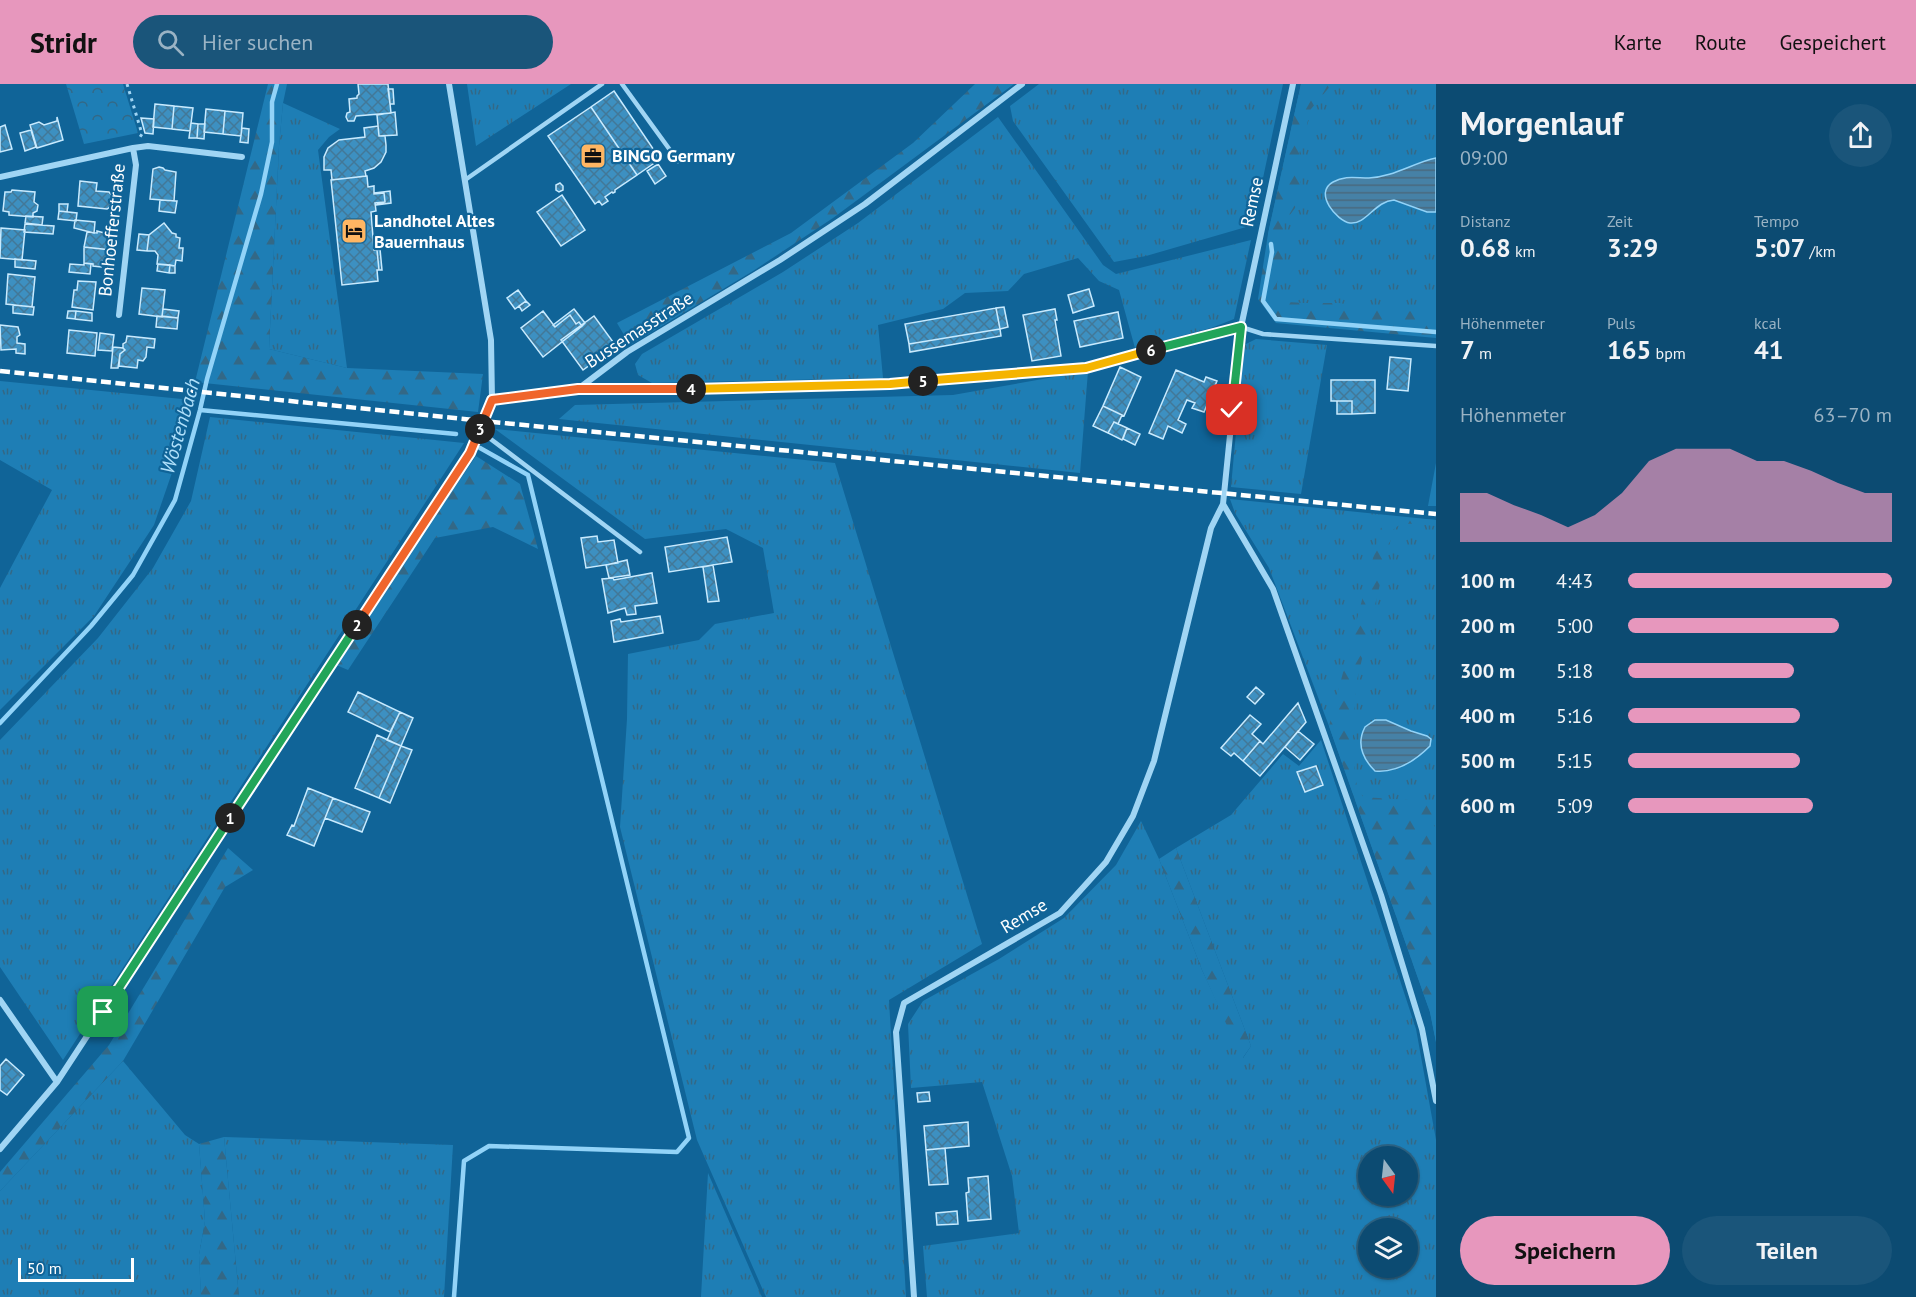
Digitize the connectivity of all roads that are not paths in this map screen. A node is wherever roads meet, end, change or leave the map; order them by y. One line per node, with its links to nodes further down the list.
1 (449, 84): 10 (street)
2 (602, 84): 10 (lane)
3 (622, 84): 8 (lane)
4 (1022, 84): 14 (street, Bussemasstraße)
5 (1293, 84): 12 (street, Remse)
6 (133, 148): 7 (street, Bonhoefferstraße); 9 (street, Bonhoefferstraße); 11 (street, Bonhoefferstraße)
7 (242, 157)
8 (678, 161)
9 (0, 177)
10 (465, 180): 15 (street)
11 (119, 315)
12 (1241, 327): 13 (lane); 14 (street); 17 (street, Remse)
13 (1436, 346)
14 (578, 389): 15 (street, Bussemasstraße)
15 (492, 400): 16 (street)
16 (480, 431): 18 (lane); 20 (street)
17 (1223, 504): 21 (street); 23 (street, Remse)
18 (640, 552)
19 (0, 1000): 20 (street)
20 (57, 1082): 22 (street)
21 (1436, 1101)
22 (0, 1149)
23 (914, 1297)

